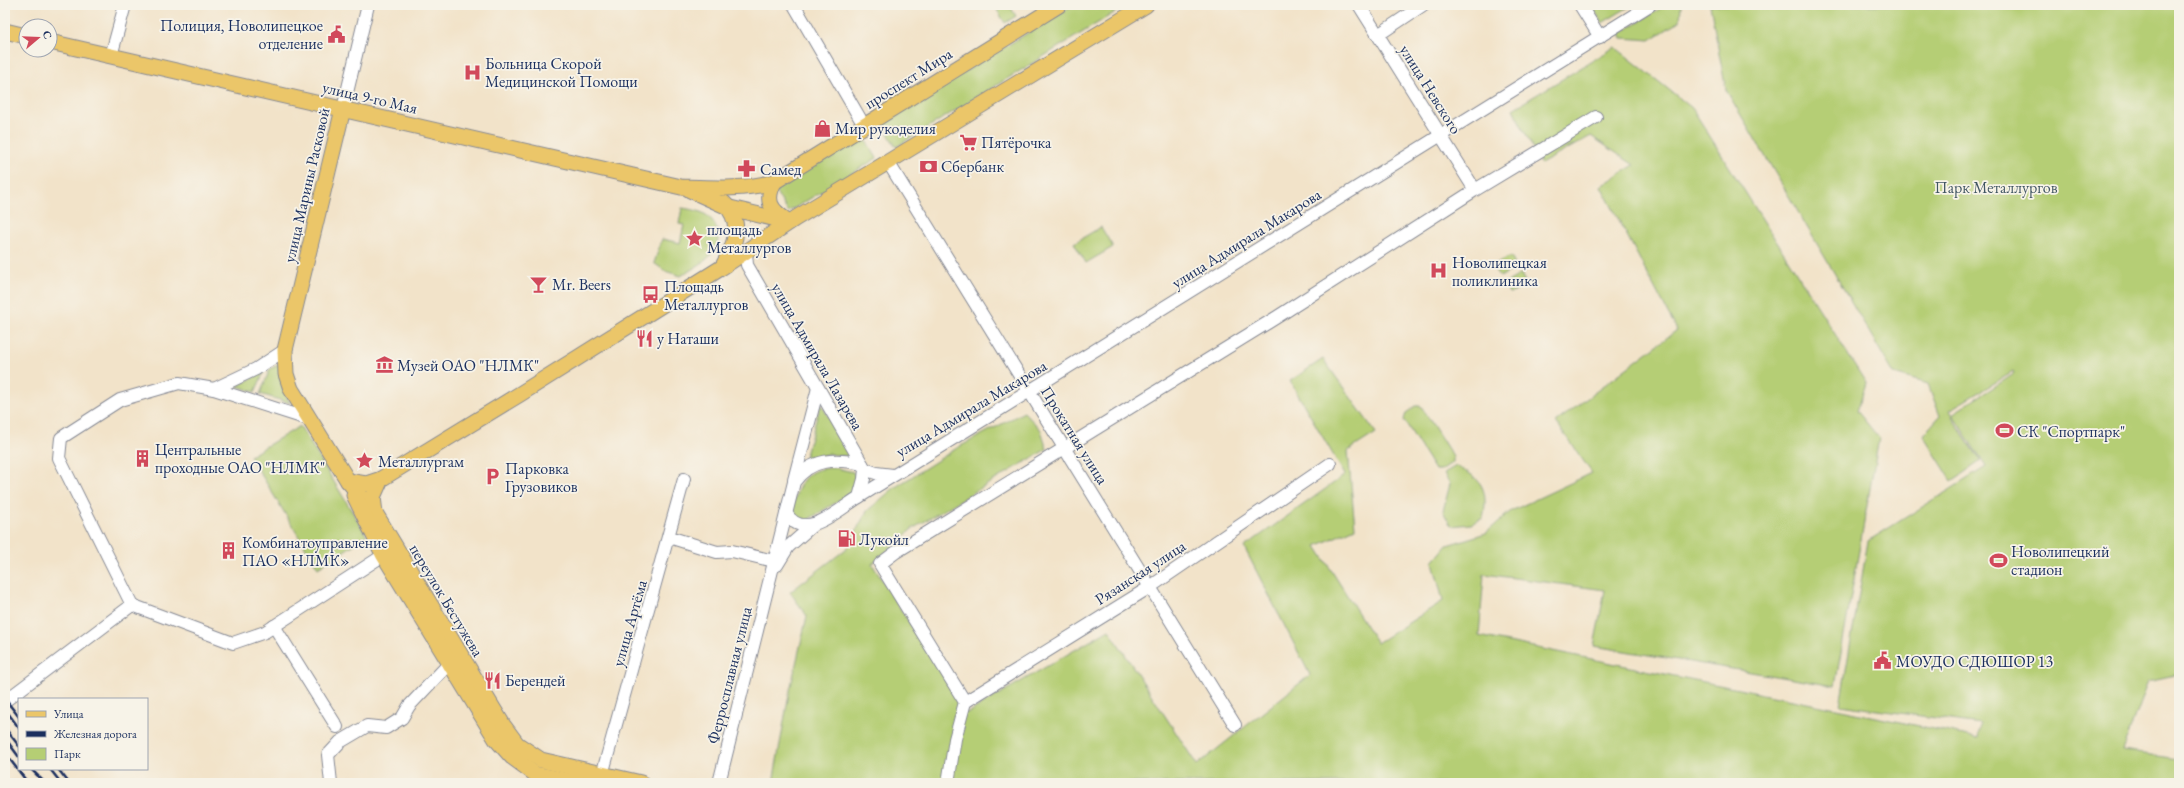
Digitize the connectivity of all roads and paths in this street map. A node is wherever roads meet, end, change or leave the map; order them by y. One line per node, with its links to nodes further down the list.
1 (125, 5): 15 (street)
2 (368, 5): 16 (street, улица Марины Расковой)
3 (794, 5): 18 (street)
4 (1059, 5): 18 (main road, проспект Мира)
5 (1146, 5): 20 (main road)
6 (1359, 5): 12 (street, улица Невского)
7 (1424, 5): 12 (street)
8 (1580, 5): 13 (street)
9 (1650, 5): 13 (street, улица Адмирала Макарова)
10 (5, 31): 11 (main road)
11 (18, 34)
12 (1378, 35): 19 (street, улица Невского)
13 (1600, 37): 19 (street, улица Адмирала Макарова)
14 (58, 44): 15 (main road, улица 9-го Мая)
15 (111, 56): 16 (main road, улица 9-го Мая)
16 (343, 109): 22 (main road, улица 9-го Мая); 30 (main road, улица Марины Расковой)
17 (1596, 117): 24 (street)
18 (865, 126): 21 (main road, проспект Мира)
19 (1441, 136): 24 (street, улица Невского); 33 (street, улица Адмирала Макарова)
20 (888, 162): 26 (main road); 33 (street, Прокатная улица)
21 (774, 182): 23 (main road, проспект Мира); 26 (main road)
22 (681, 187): 23 (main road, проспект Мира); 25 (main road)
23 (710, 188): 25 (main road)
24 (1475, 190): 35 (street)
25 (730, 208): 26 (main road); 27 (main road)
26 (789, 222): 28 (main road)
27 (736, 224): 28 (main road); 29 (main road)
28 (747, 258): 29 (main road); 31 (street, улица Адмирала Лазарева)
29 (721, 268): 39 (main road)
30 (285, 350): 32 (street); 34 (main road)
31 (818, 388): 37 (street, улица Адмирала Лазарева); 42 (street)
32 (214, 389): 34 (street); 52 (street)
33 (1029, 392): 35 (street, Прокатная улица); 38 (street, улица Адмирала Макарова)
34 (308, 420): 41 (main road)
35 (1064, 447): 51 (street, Прокатная улица); 56 (street)
36 (1330, 464): 51 (street, Рязанская улица)
37 (863, 466): 38 (street); 42 (street); 43 (street)
38 (893, 475): 43 (street, улица Адмирала Макарова)
39 (381, 479): 41 (main road); 44 (main road, переулок Бестужева)
40 (684, 479): 47 (street, улица Артёма)
41 (348, 481): 44 (main road); 48 (main road, переулок Бестужева)
42 (794, 482): 45 (street, Ферросплавная улица)
43 (859, 498): 46 (street, улица Адмирала Макарова)
44 (375, 513): 48 (main road, переулок Бестужева)
45 (786, 513): 46 (street); 49 (street, Ферросплавная улица)
46 (813, 525): 50 (street)
47 (669, 537): 49 (street); 59 (street, улица Артёма)
48 (390, 552): 53 (street); 54 (main road, переулок Бестужева)
49 (774, 561): 50 (street, Ферросплавная улица)
50 (771, 574): 63 (street, Ферросплавная улица)
51 (1150, 587): 56 (street, Рязанская улица); 57 (street, Прокатная улица)
52 (132, 605): 53 (street); 55 (street)
53 (269, 629): 58 (street)
54 (456, 660): 59 (main road, переулок Бестужева); 60 (street); 61 (main road, переулок Бестужева)
55 (5, 701)
56 (965, 702): 64 (street)
57 (1235, 725)
58 (337, 727)
59 (602, 774): 62 (main road, переулок Бестужева)
60 (331, 783)
61 (579, 783)
62 (641, 783)
63 (719, 783)
64 (948, 783)

